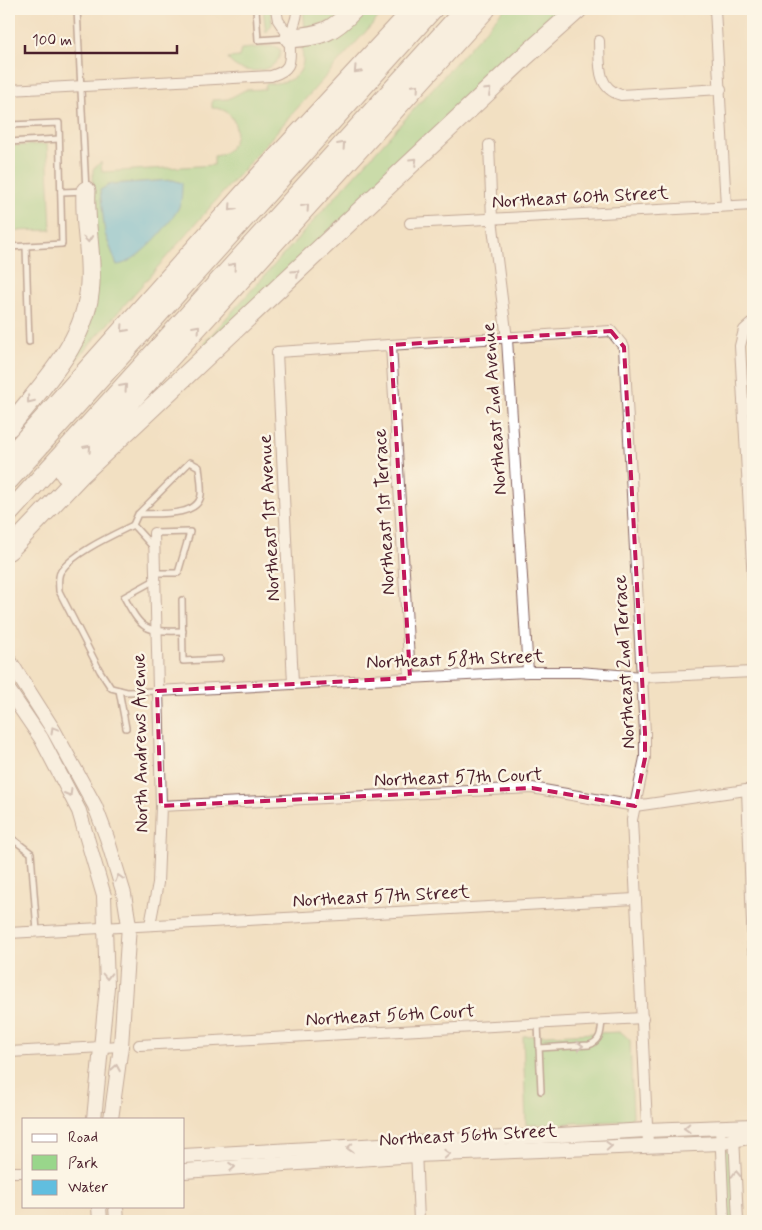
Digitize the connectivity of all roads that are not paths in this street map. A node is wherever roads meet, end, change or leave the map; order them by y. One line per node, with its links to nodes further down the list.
1 (77, 9): 14 (lane)
2 (256, 9): 12 (lane)
3 (276, 9): 12 (street)
4 (297, 9): 12 (street)
5 (354, 9): 12 (highway)
6 (414, 9): 35 (highway, one-way to 35)
7 (433, 9): 36 (highway)
8 (465, 9): 37 (highway, one-way to 8)
9 (486, 9): 41 (highway, one-way to 9)
10 (715, 9): 15 (street)
11 (573, 12): 43 (highway, one-way to 11)
12 (290, 38): 14 (street)
13 (599, 41): 15 (street)
14 (80, 86): 16 (street); 21 (lane)
15 (721, 89): 24 (street)
16 (9, 90)
17 (9, 125): 18 (lane)
18 (59, 139): 19 (lane); 22 (lane)
19 (9, 142)
20 (489, 145): 25 (street, Northeast 2nd Avenue)
21 (86, 191): 22 (lane); 33 (highway, one-way to 33)
22 (61, 192): 27 (lane)
23 (753, 205): 24 (street, Northeast 60th Street)
24 (726, 206): 25 (street, Northeast 60th Street)
25 (492, 219): 26 (street, Northeast 60th Street); 30 (street, Northeast 2nd Avenue)
26 (410, 223)
27 (26, 246): 28 (lane); 31 (lane)
28 (9, 248)
29 (753, 322): 34 (street)
30 (507, 339): 32 (street); 52 (street, Northeast 2nd Avenue); 54 (street, Northeast 2nd Terrace)
31 (29, 342)
32 (391, 345): 55 (street, Northeast 1st Terrace); 56 (street, Northeast 1st Avenue)
33 (9, 427)
34 (749, 439): 44 (street)
35 (9, 457)
36 (9, 480)
37 (9, 513)
38 (138, 514): 38 (lane); 39 (lane)
39 (133, 525): 42 (lane); 57 (lane)
40 (154, 533): 42 (street, North Andrews Avenue); 45 (lane)
41 (9, 536)
42 (155, 549): 45 (street, North Andrews Avenue)
43 (9, 550)
44 (752, 553): 46 (street)
45 (155, 576): 49 (street, North Andrews Avenue); 49 (lane)
46 (753, 582)
47 (182, 600): 48 (lane)
48 (182, 631): 49 (lane); 50 (lane)
49 (156, 632): 58 (street, North Andrews Avenue)
50 (220, 659)
51 (9, 660): 66 (street, North Andrews Avenue, one-way to 51)
52 (528, 672): 54 (street, Northeast 58th Street); 55 (street, Northeast 58th Street)
53 (753, 672): 54 (street, Northeast 58th Street)
54 (642, 677): 63 (street, Northeast 2nd Terrace)
55 (410, 678): 56 (street, Northeast 58th Street)
56 (293, 683): 58 (street, Northeast 58th Street)
57 (118, 690): 58 (lane); 60 (lane)
58 (157, 690): 62 (street, North Andrews Avenue)
59 (9, 691): 68 (street, one-way to 68)
60 (126, 728)
61 (750, 790): 63 (street, Northeast 57th Court); 71 (street)
62 (161, 806): 63 (street, Northeast 57th Court); 67 (street, North Andrews Avenue)
63 (635, 806): 65 (street, Northeast 2nd Terrace)
64 (9, 836): 69 (lane)
65 (635, 899): 67 (street, Northeast 57th Street); 72 (street, Northeast 2nd Terrace)
66 (129, 925): 67 (street, Northeast 57th Street); 68 (street, Northeast 57th Street); 77 (street, North Andrews Avenue)
67 (150, 925)
68 (105, 928): 69 (street, Northeast 57th Street); 76 (street, one-way to 76)
69 (37, 931): 70 (street, Northeast 57th Street)
70 (9, 933)
71 (753, 950)
72 (642, 1018): 73 (street, Northeast 56th Court); 85 (street, Northeast 2nd Terrace)
73 (602, 1020): 74 (street, Northeast 56th Court); 78 (lane, one-way to 73)
74 (538, 1023): 75 (street, Northeast 56th Court); 78 (lane)
75 (139, 1045)
76 (102, 1046): 77 (street); 79 (street); 81 (street)
77 (121, 1046): 82 (street, North Andrews Avenue, one-way to 77)
78 (539, 1048): 80 (lane)
79 (9, 1052)
80 (541, 1091)
81 (94, 1118)
82 (111, 1118)
83 (753, 1126): 84 (street, Northeast 56th Street)
84 (727, 1127): 85 (street, Northeast 56th Street, one-way to 85); 87 (street)
85 (647, 1130): 88 (street, Northeast 2nd Terrace); 89 (street, Northeast 56th Street)
86 (753, 1136): 87 (street, Northeast 56th Street)
87 (727, 1142): 88 (street, Northeast 56th Street); 99 (street); 100 (street, one-way to 87)
88 (648, 1144): 89 (street, Northeast 56th Street, one-way to 88)
89 (416, 1150): 90 (street, Northeast 56th Street, one-way to 90); 91 (street, Northeast 56th Street, one-way to 89); 98 (street)
90 (185, 1156)
91 (185, 1170)
92 (9, 1172): 93 (street)
93 (22, 1172)
94 (99, 1208): 96 (street)
95 (116, 1208): 97 (street)
96 (100, 1221)
97 (117, 1221)
98 (419, 1221)
99 (724, 1221)
100 (738, 1221)

